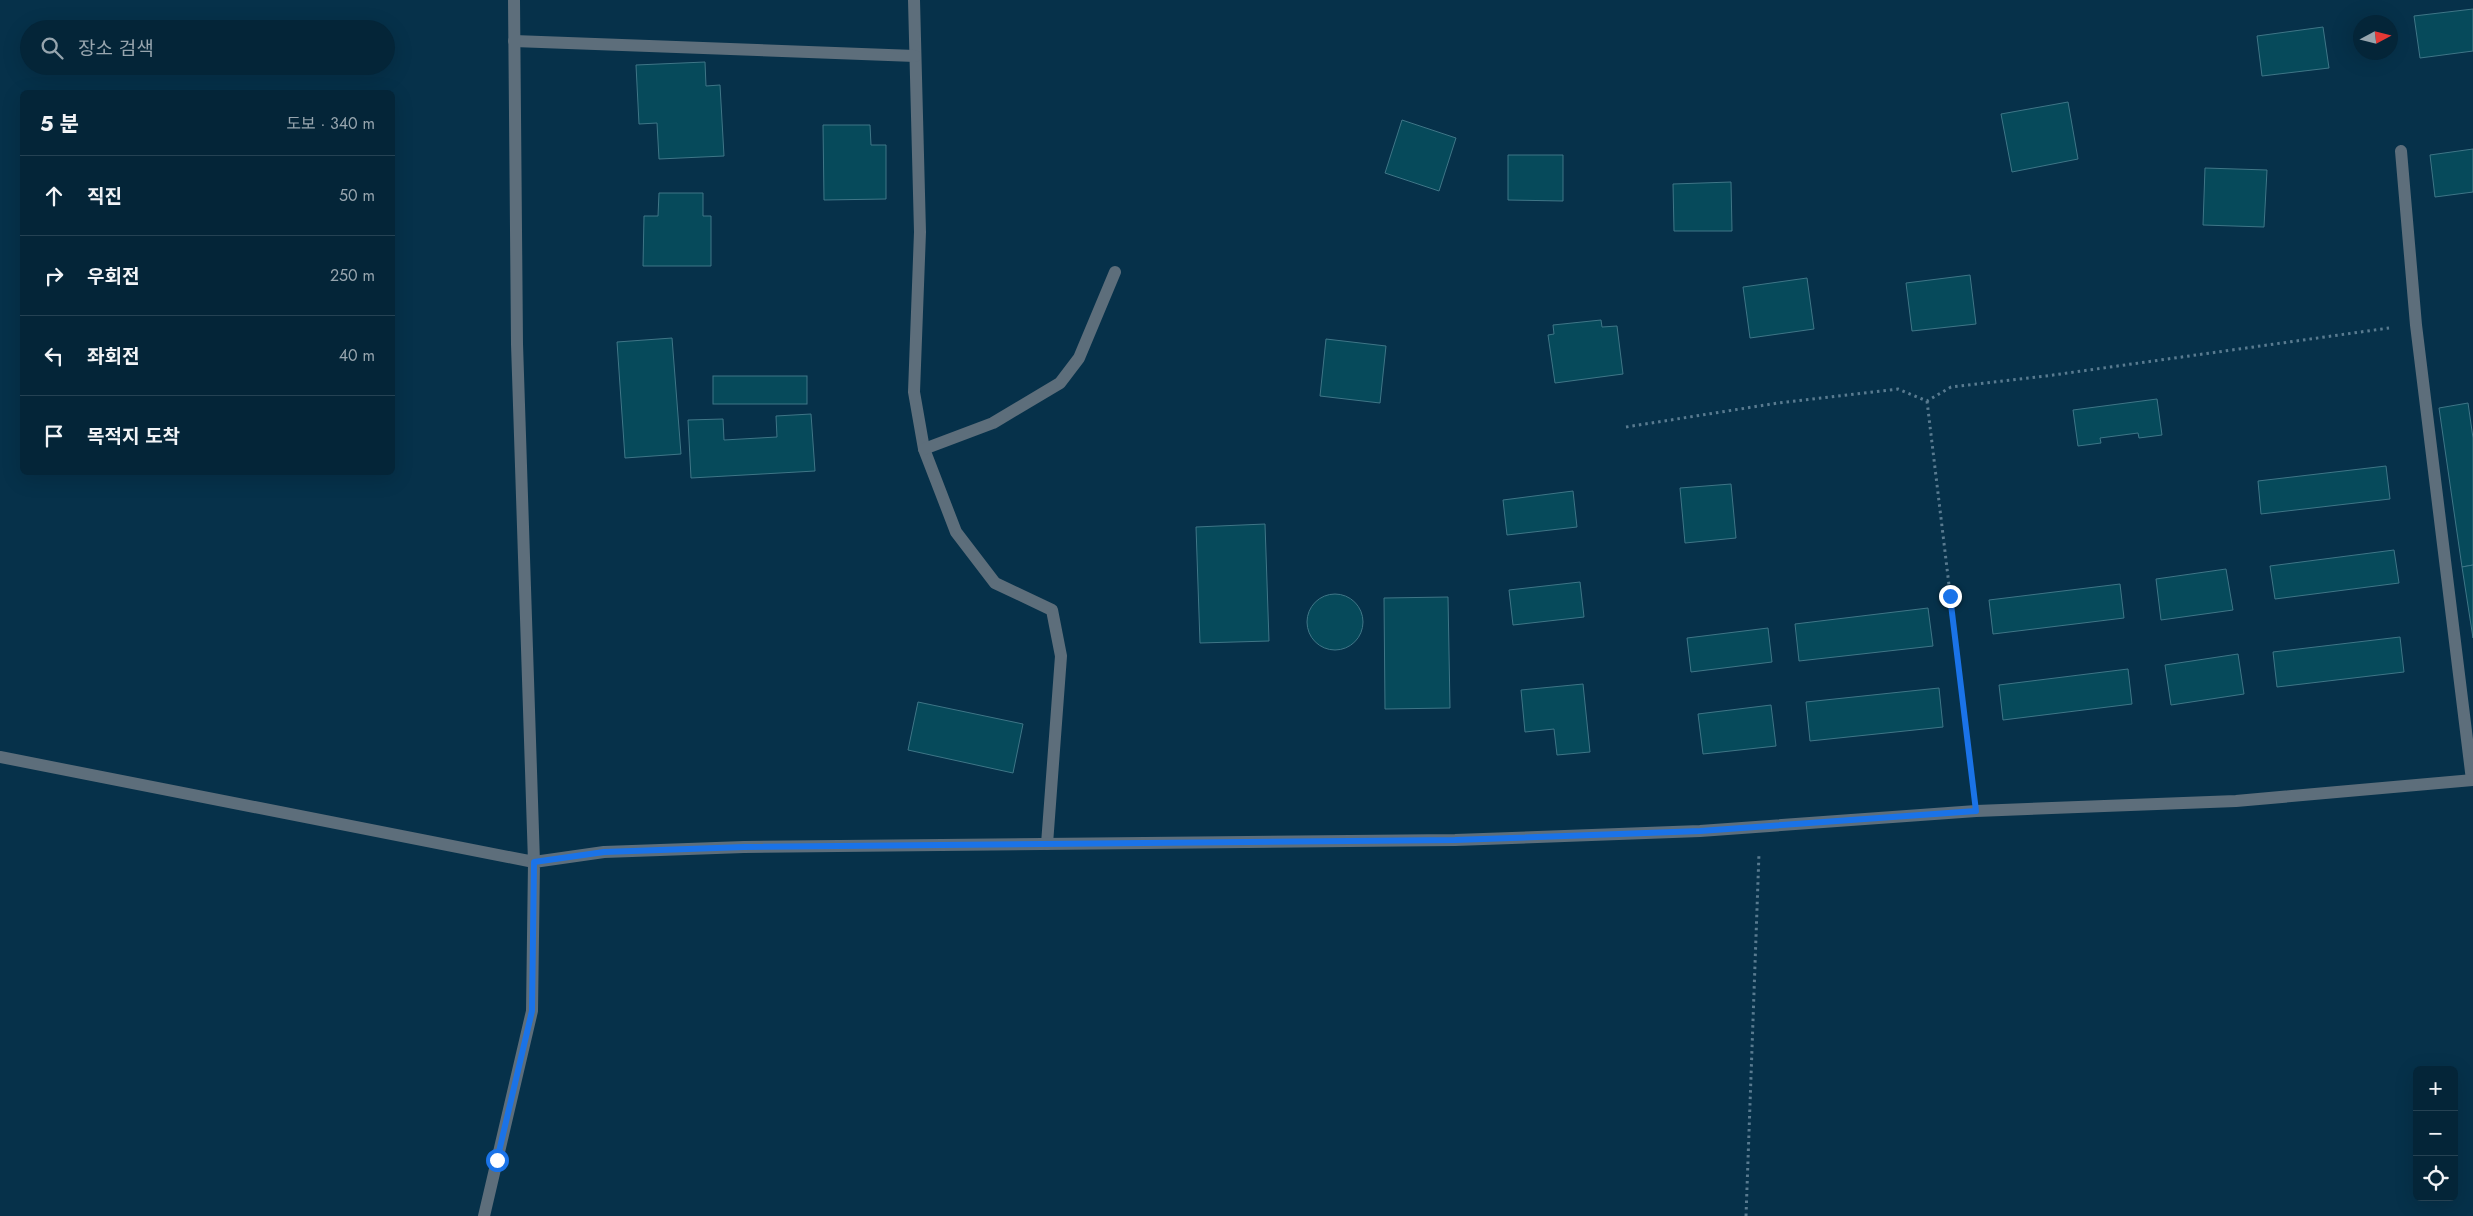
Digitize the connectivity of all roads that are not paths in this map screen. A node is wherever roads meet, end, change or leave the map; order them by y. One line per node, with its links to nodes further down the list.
1 (514, 0): 3 (street)
2 (914, 0): 4 (street)
3 (514, 41): 4 (street); 11 (street)
4 (915, 56): 7 (street)
5 (2401, 152): 9 (street)
6 (1115, 272): 7 (street)
7 (924, 449): 10 (street)
8 (0, 757): 11 (street)
9 (2473, 780): 10 (street)
10 (1047, 844): 11 (street)
11 (534, 862): 12 (street)
12 (484, 1216)

